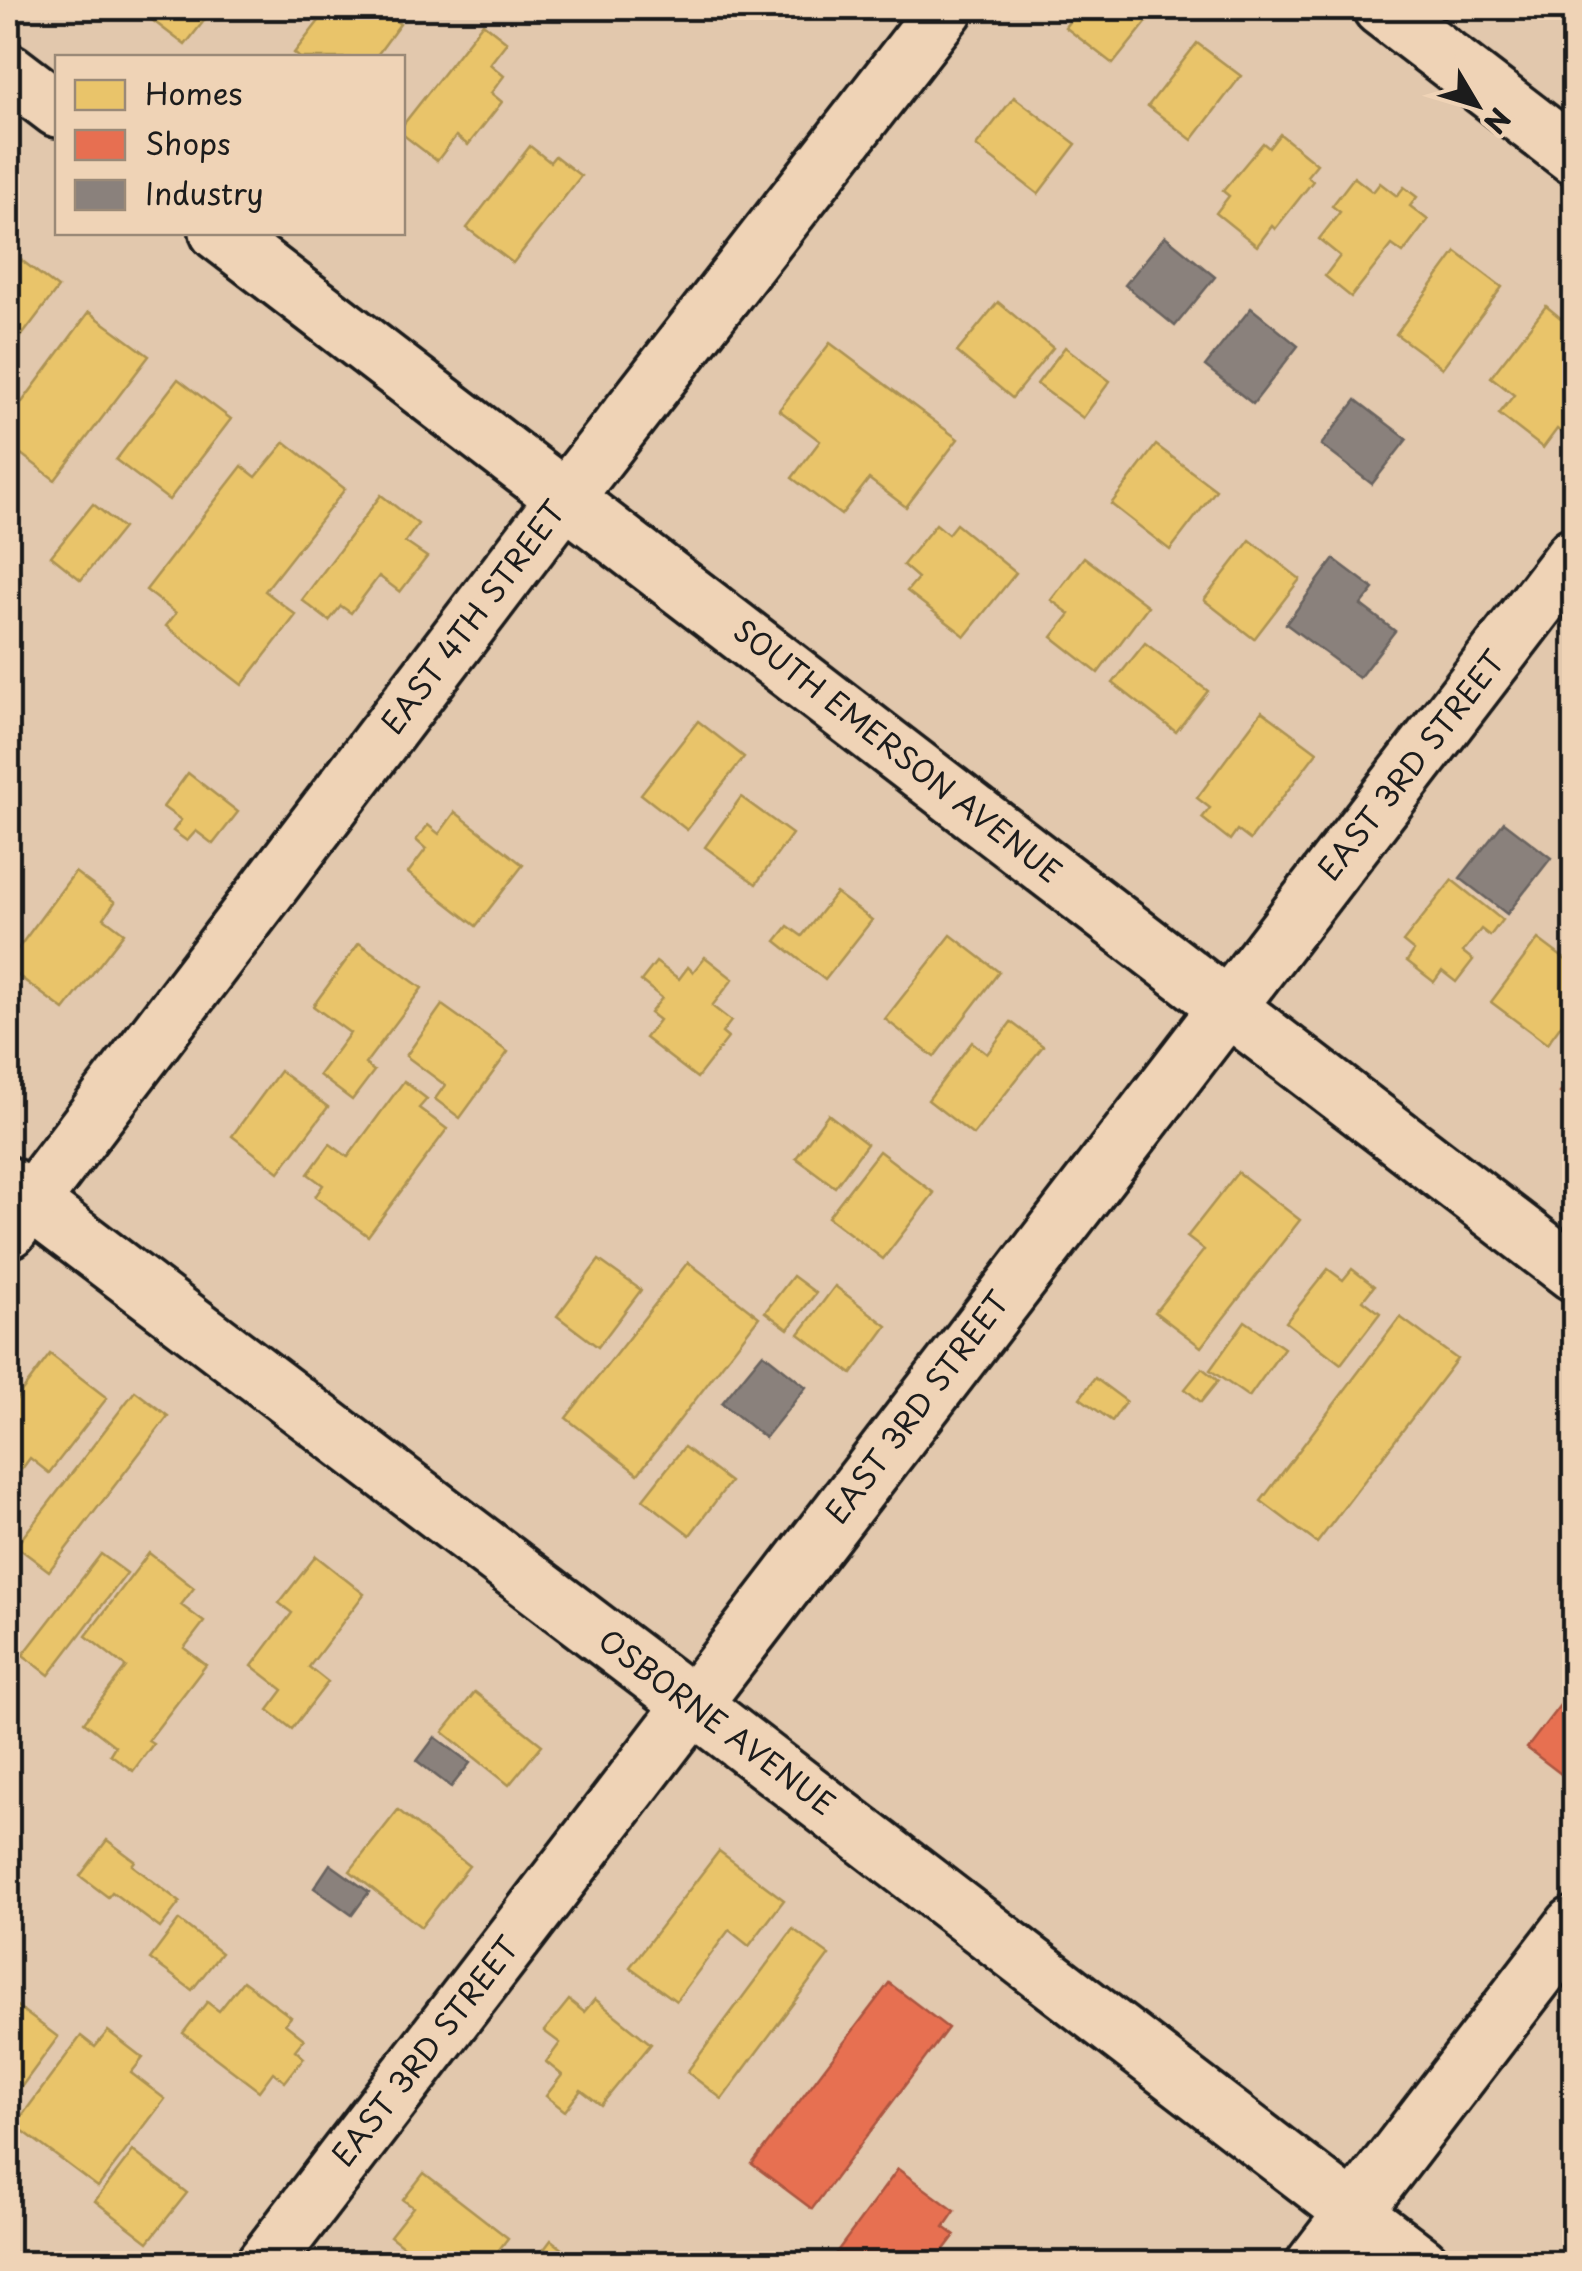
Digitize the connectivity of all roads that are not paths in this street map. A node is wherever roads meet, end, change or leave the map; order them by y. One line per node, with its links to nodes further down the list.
1 (946, 8): 7 (street, EAST 4TH STREET)
2 (1382, 8): 5 (street)
3 (8, 71): 4 (street)
4 (55, 108)
5 (1574, 156)
6 (222, 235): 7 (street, SOUTH EMERSON AVENUE)
7 (566, 498): 9 (street, SOUTH EMERSON AVENUE); 10 (street, EAST 4TH STREET)
8 (1574, 555): 9 (street, EAST 3RD STREET)
9 (1226, 1006): 11 (street, SOUTH EMERSON AVENUE); 12 (street, EAST 3RD STREET)
10 (15, 1207): 12 (street, OSBORNE AVENUE)
11 (1574, 1274)
12 (694, 1705): 14 (street, OSBORNE AVENUE); 15 (street, EAST 3RD STREET)
13 (1574, 1925): 14 (street)
14 (1352, 2212): 16 (street); 17 (street, OSBORNE AVENUE)
15 (264, 2264)
16 (1314, 2264)
17 (1421, 2264)

